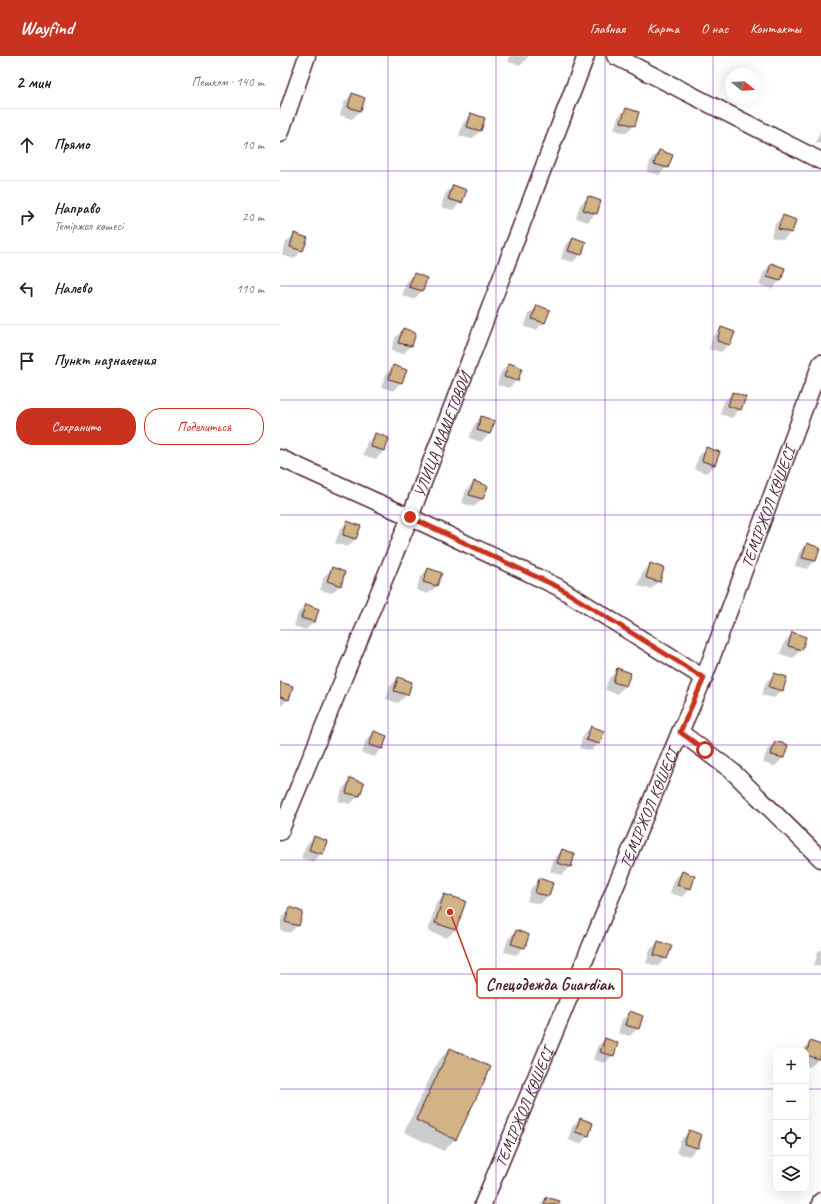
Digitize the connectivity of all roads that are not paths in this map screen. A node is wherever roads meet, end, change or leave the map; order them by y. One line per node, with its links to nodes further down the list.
1 (307, 56): 4 (street)
2 (586, 56): 8 (street, УЛИЦА МАМЕТОВОЙ)
3 (615, 56): 5 (street)
4 (280, 134)
5 (821, 161)
6 (821, 363): 9 (street, ТЕМІРЖОЛ КӨШЕСІ)
7 (280, 458): 8 (street)
8 (410, 517): 9 (street); 11 (street, УЛИЦА МАМЕТОВОЙ)
9 (704, 678): 10 (street, ТЕМІРЖОЛ КӨШЕСІ)
10 (680, 732): 12 (street); 14 (street, ТЕМІРЖОЛ КӨШЕСІ)
11 (280, 832)
12 (821, 859)
13 (821, 1201): 15 (street)
14 (483, 1204)
15 (820, 1204)

